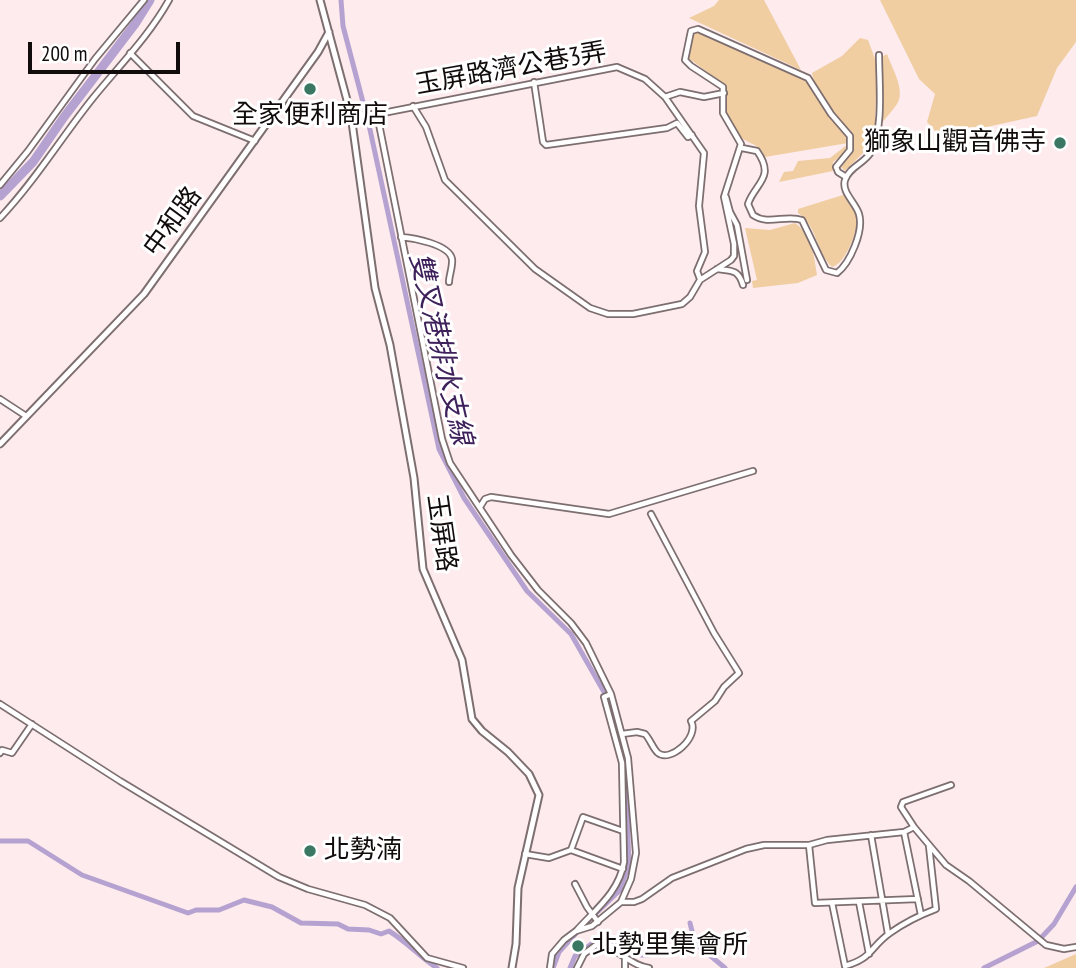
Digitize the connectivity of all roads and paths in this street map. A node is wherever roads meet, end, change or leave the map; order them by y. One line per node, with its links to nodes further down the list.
1 (144, 0): 17 (street)
2 (169, 0): 5 (street)
3 (320, 0): 4 (street, 玉屏路)
4 (329, 32): 12 (street, 玉屏路); 14 (street, 中和路)
5 (130, 53): 14 (street); 19 (street)
6 (879, 55): 16 (street)
7 (534, 82): 9 (street, 玉屏路濟公巷3弄); 10 (street, 玉屏路濟公巷3弄); 13 (street)
8 (724, 93): 9 (street); 15 (street); 16 (street)
9 (665, 97): 13 (street, 玉屏路濟公巷3弄)
10 (413, 106): 11 (street, 玉屏路濟公巷3弄); 22 (street)
11 (377, 114): 12 (street); 20 (street, 玉屏路)
12 (351, 115): 43 (street, 玉屏路)
13 (692, 135): 22 (street, 玉屏路濟公巷3弄)
14 (255, 141): 25 (street, 中和路)
15 (742, 148): 16 (street); 18 (street)
16 (846, 177)
17 (0, 185)
18 (726, 186): 21 (street); 21 (street)
19 (0, 218)
20 (401, 237): 23 (street); 28 (street, 玉屏路)
21 (717, 269): 22 (street)
22 (700, 280)
23 (449, 282)
24 (0, 399): 25 (street)
25 (26, 416): 26 (street, 中和路)
26 (0, 444)
27 (753, 471): 28 (street)
28 (480, 507): 30 (street, 玉屏路)
29 (651, 514): 33 (street)
30 (611, 694): 33 (street, 玉屏路); 37 (street)
31 (0, 704): 32 (street)
32 (32, 724): 34 (street); 60 (street)
33 (622, 734): 48 (street, 玉屏路)
34 (0, 753)
35 (951, 785): 36 (street)
36 (914, 827): 38 (street, 玉屏路); 40 (street)
37 (623, 831): 42 (street); 44 (street)
38 (904, 832): 39 (street, 玉屏路); 46 (street)
39 (871, 835): 41 (street, 玉屏路); 47 (street)
40 (929, 844): 52 (street); 56 (street)
41 (809, 845): 48 (street, 玉屏路); 50 (street)
42 (571, 850): 43 (street); 44 (street)
43 (525, 854): 61 (street, 玉屏路)
44 (623, 869): 51 (street)
45 (575, 884): 51 (street)
46 (918, 899): 47 (street); 52 (street)
47 (883, 901): 49 (street); 55 (street)
48 (621, 902): 53 (street, 玉屏路)
49 (859, 902): 50 (street); 57 (street)
50 (832, 903): 59 (street)
51 (592, 914): 53 (street); 54 (street)
52 (921, 915): 55 (street)
53 (598, 922): 54 (street, 玉屏路)
54 (576, 931): 62 (street, 玉屏路)
55 (888, 934): 57 (street)
56 (1076, 947)
57 (869, 955): 59 (street)
58 (625, 956): 63 (street); 64 (street); 65 (street)
59 (845, 967)
60 (463, 968)
61 (512, 968)
62 (550, 968)
63 (577, 968)
64 (625, 968)
65 (649, 968)

